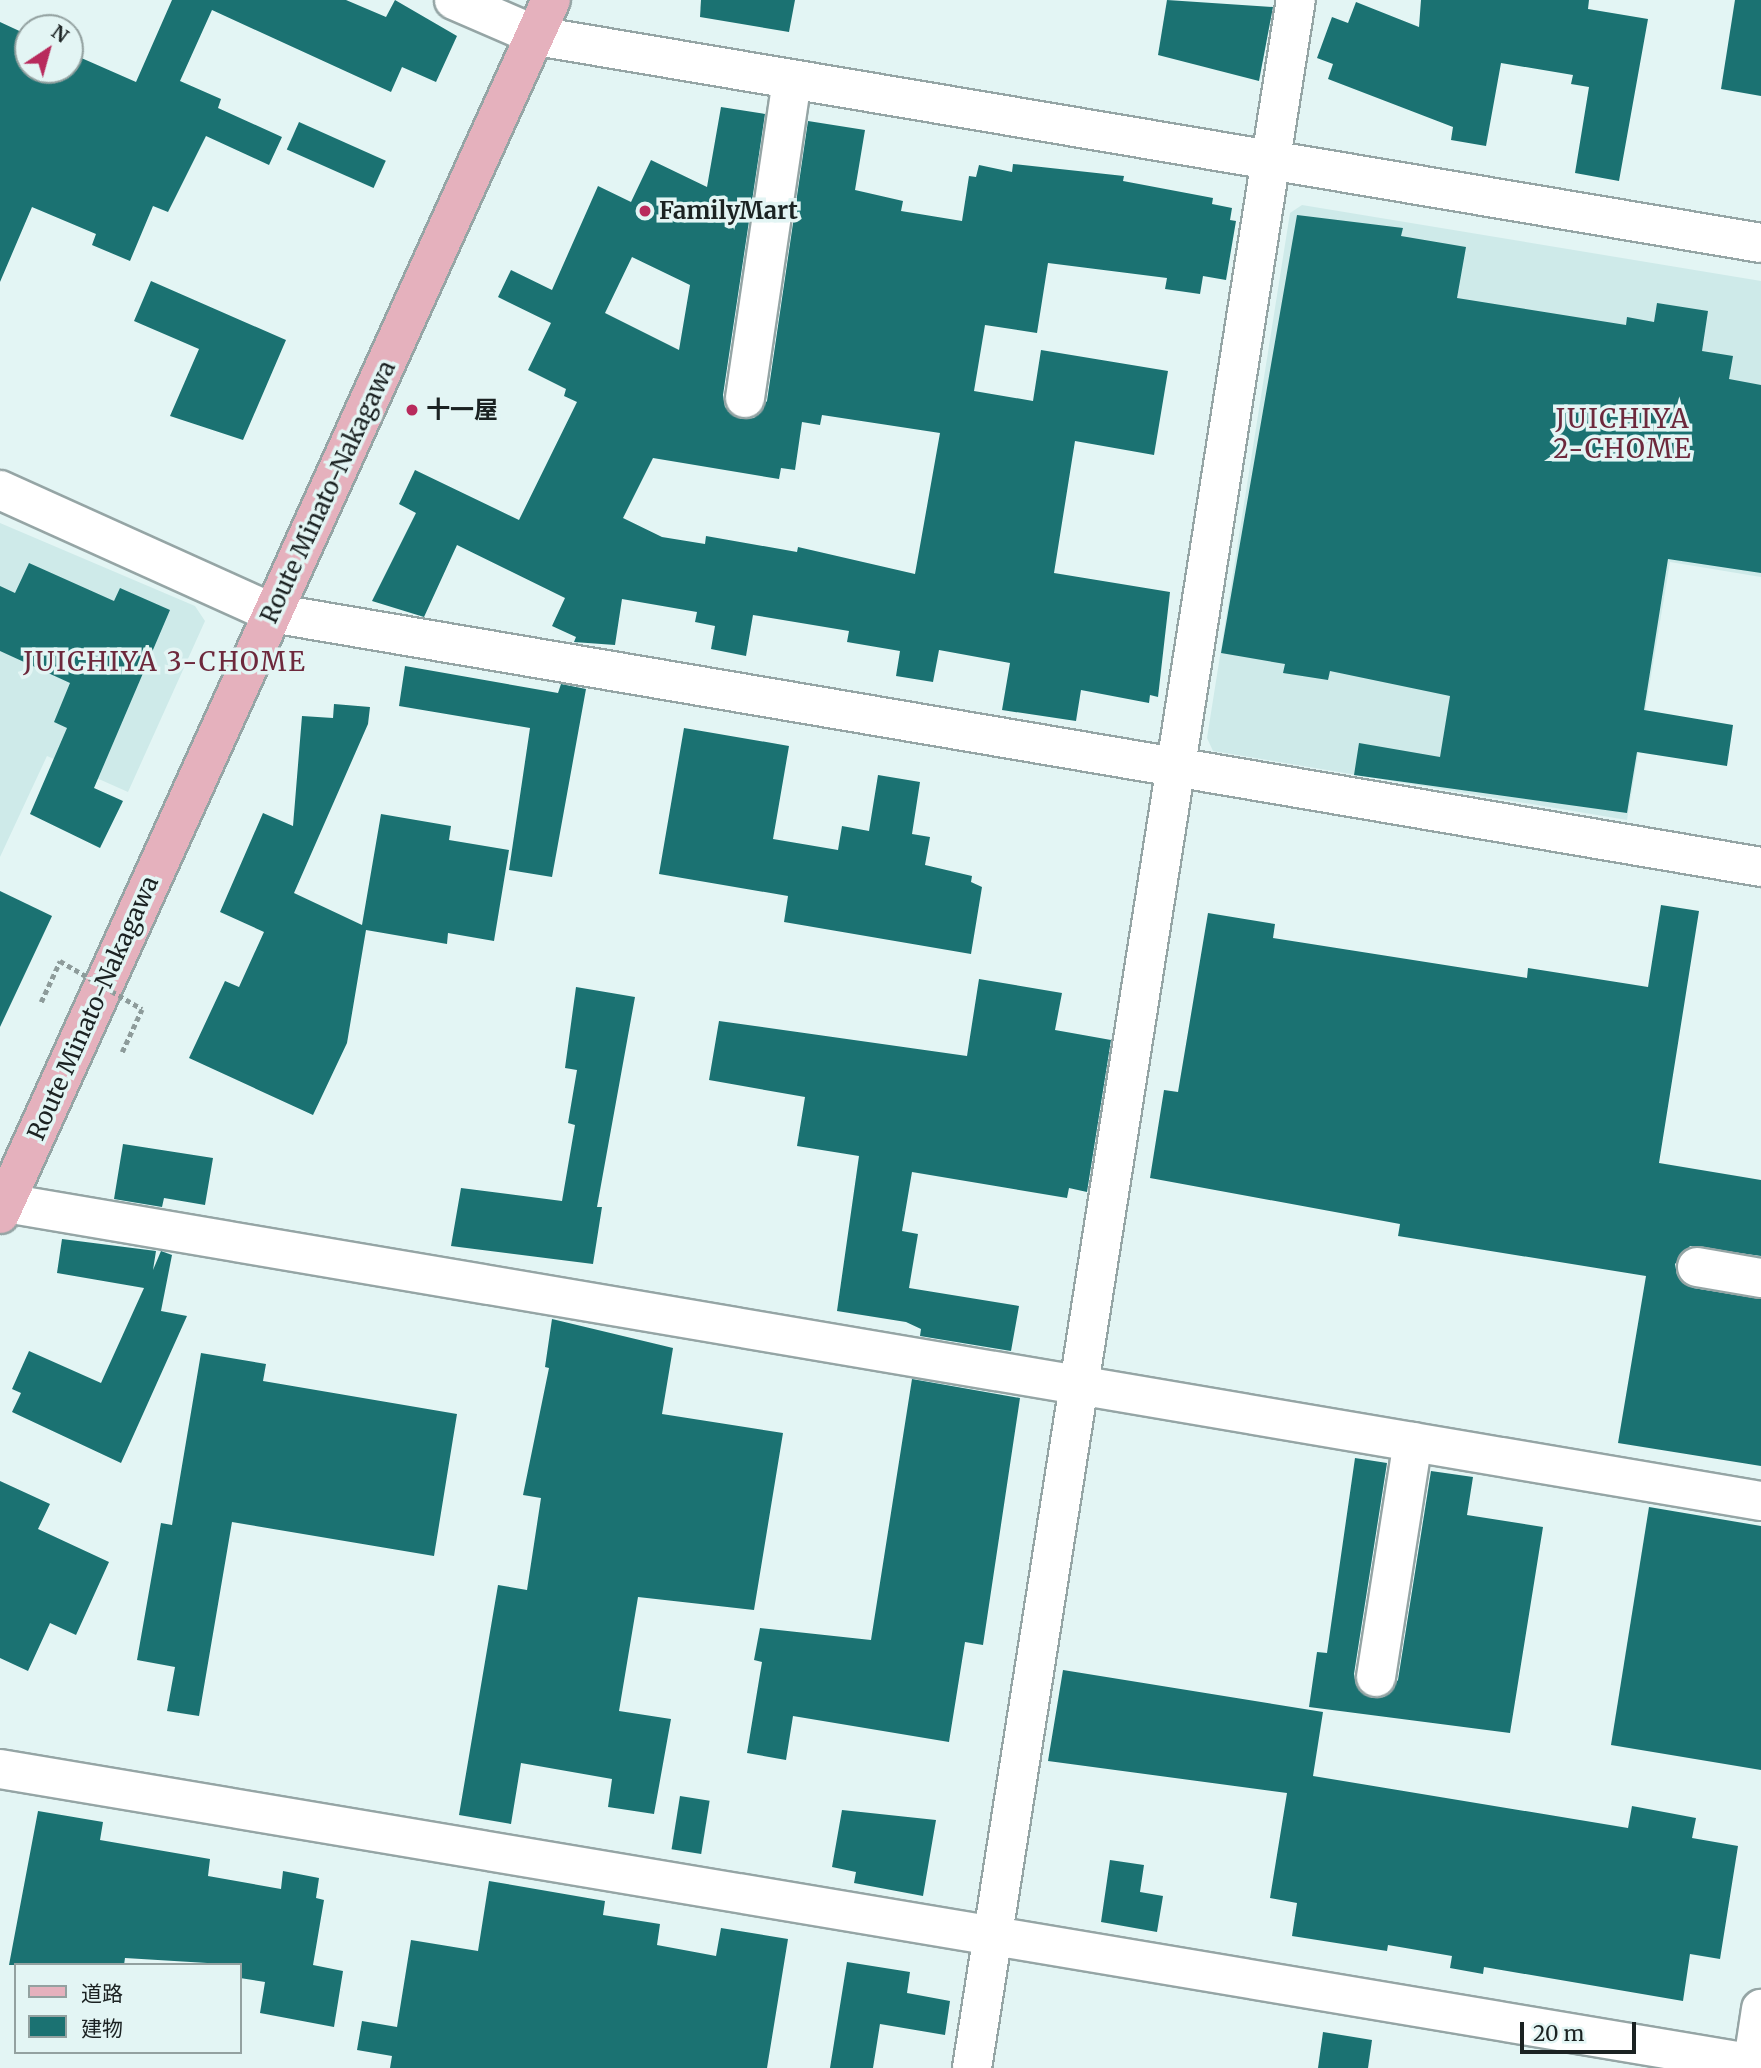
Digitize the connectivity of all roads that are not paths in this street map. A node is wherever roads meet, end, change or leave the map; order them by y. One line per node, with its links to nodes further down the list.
1 (454, 0): 4 (street)
2 (551, 0): 4 (main road, Route Minato-Nakagawa)
3 (1296, 0): 6 (street)
4 (537, 36): 5 (street); 10 (main road, Route Minato-Nakagawa)
5 (792, 79): 6 (street); 8 (street)
6 (1271, 160): 7 (street); 11 (street)
7 (1761, 243)
8 (745, 398)
9 (0, 490): 10 (street)
10 (272, 613): 11 (street); 13 (main road, Route Minato-Nakagawa)
11 (1176, 767): 12 (street); 16 (street)
12 (1761, 867)
13 (2, 1207): 16 (street)
14 (1697, 1267): 15 (street)
15 (1761, 1279)
16 (1079, 1385): 17 (street); 21 (street)
17 (1413, 1442): 18 (street); 19 (street)
18 (1761, 1501)
19 (1376, 1677)
20 (0, 1769): 21 (street)
21 (993, 1936): 23 (street); 24 (street)
22 (1761, 2009): 23 (street)
23 (1755, 2065)
24 (972, 2068)

